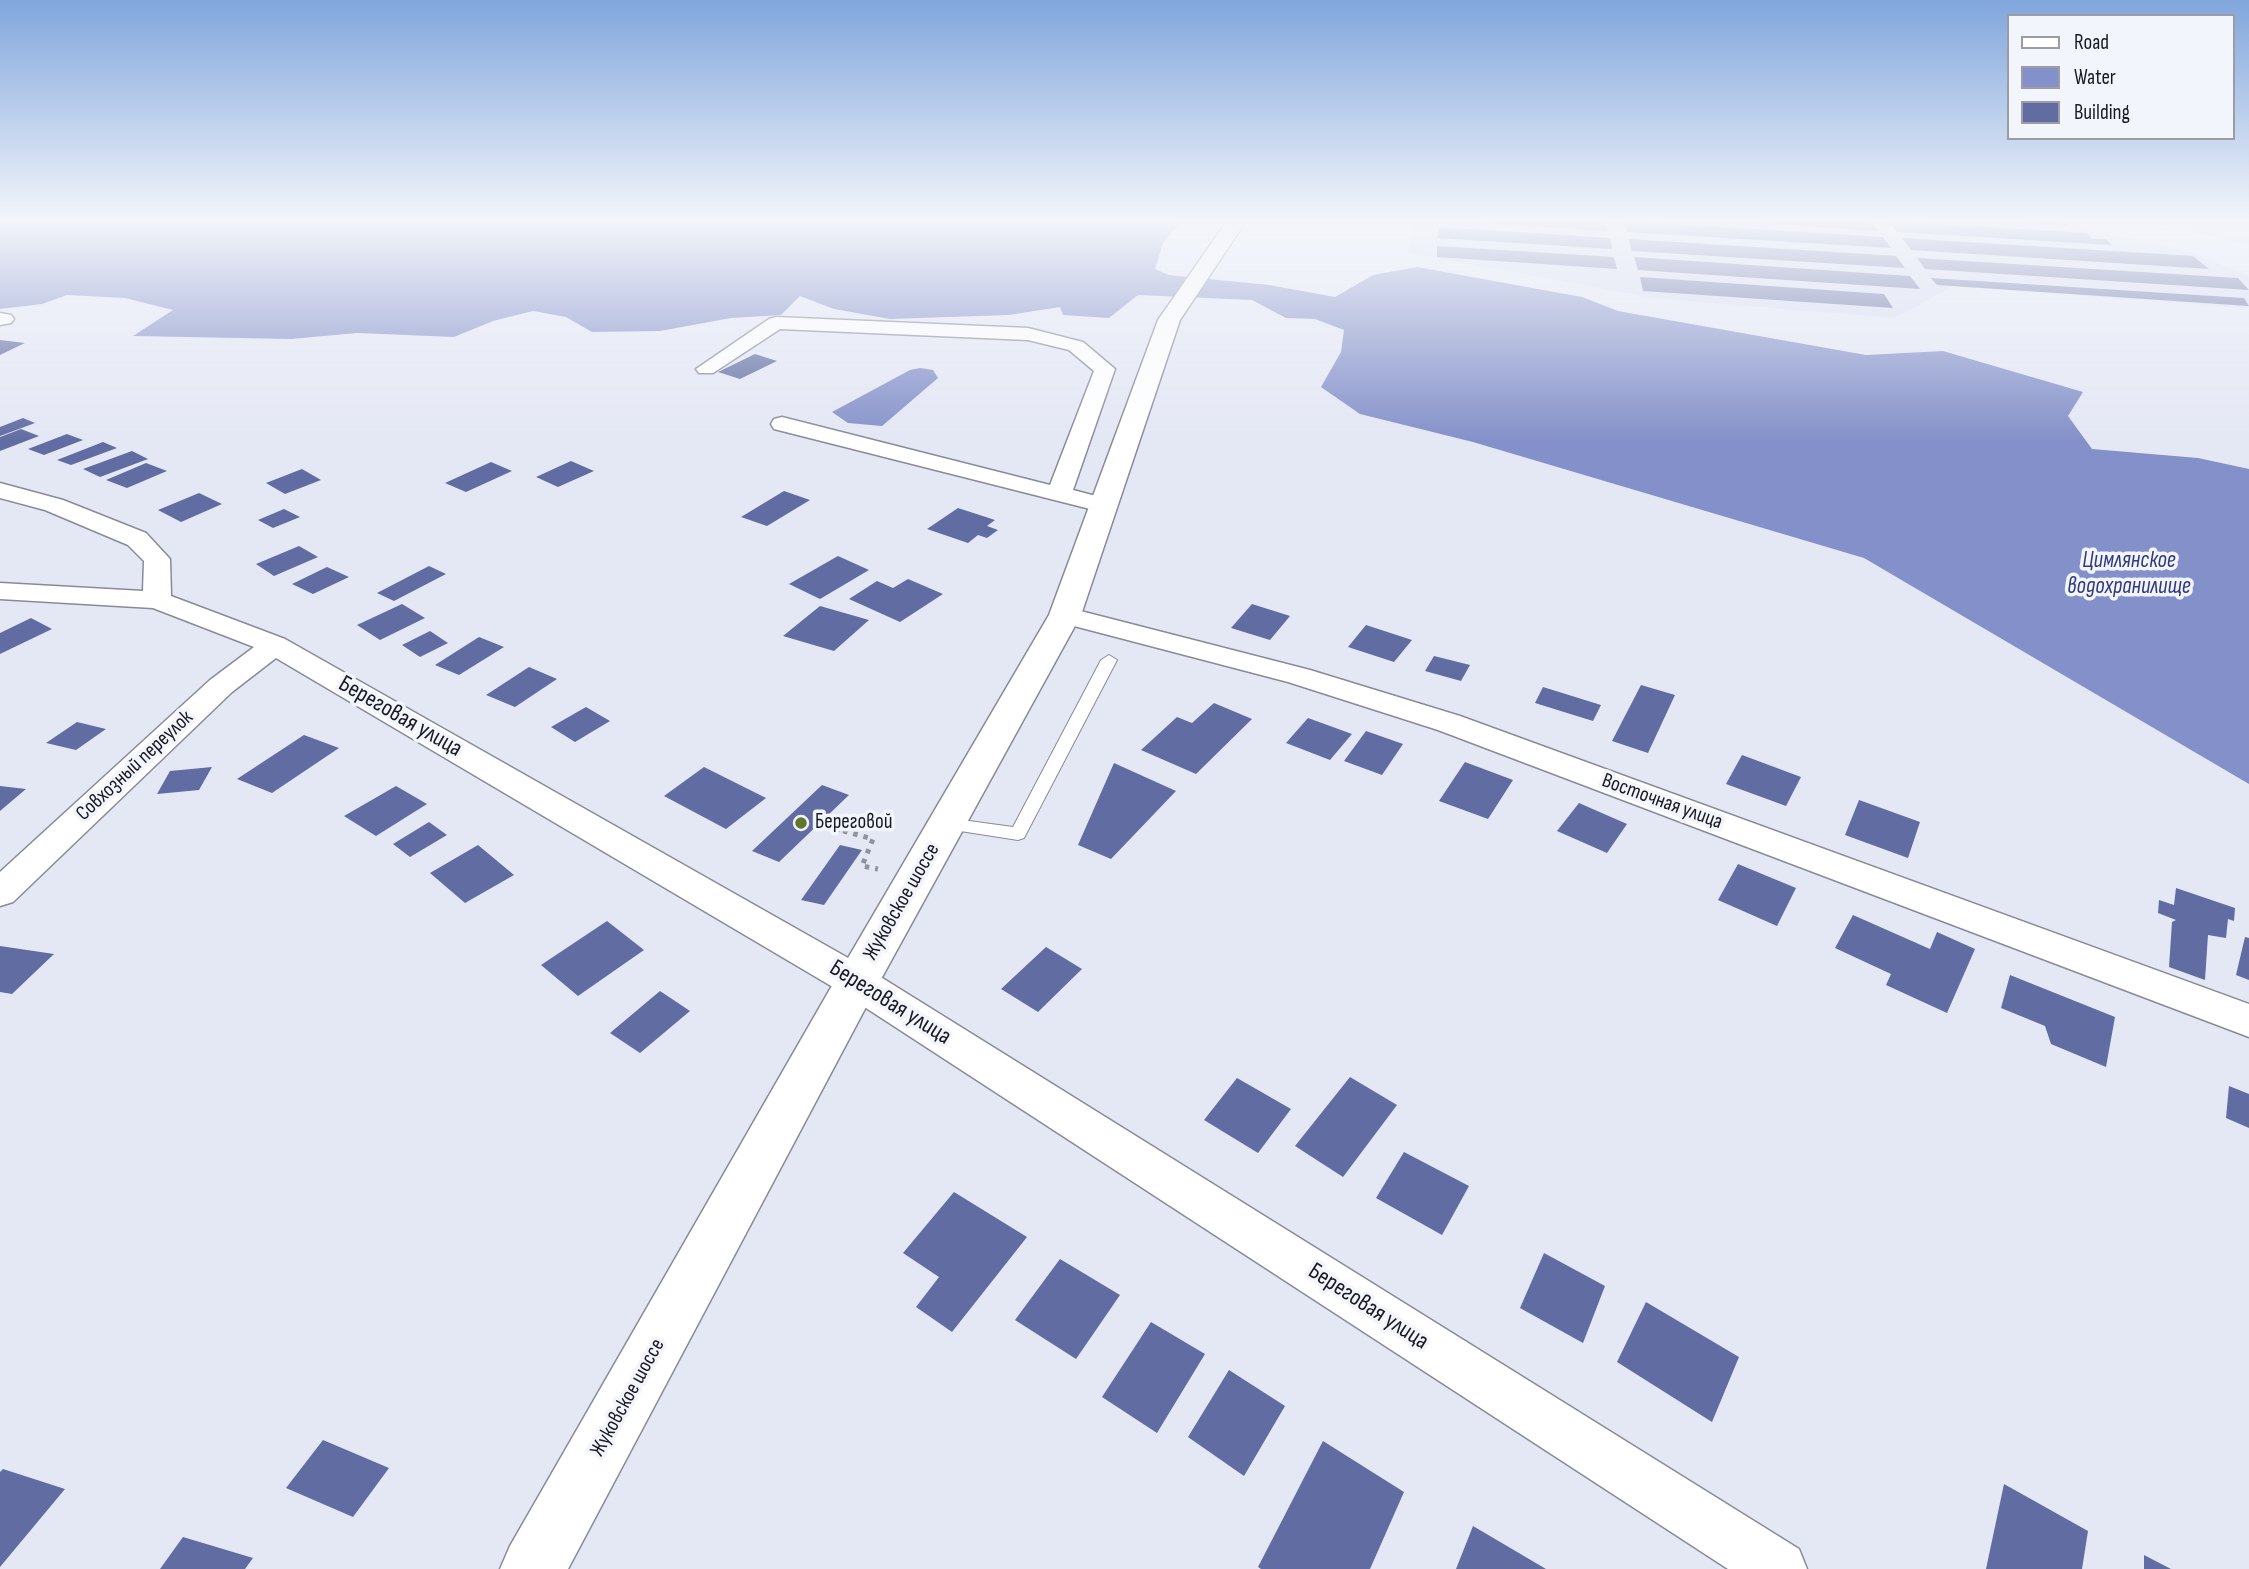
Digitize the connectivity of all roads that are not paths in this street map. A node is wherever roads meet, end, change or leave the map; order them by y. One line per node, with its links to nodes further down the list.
1 (1186, 294): 5 (main road, Жуковское шоссе)
2 (706, 369): 5 (street)
3 (782, 424): 5 (street)
4 (0, 490): 7 (street)
5 (1081, 500): 8 (main road, Жуковское шоссе)
6 (0, 591): 7 (street, Береговая улица)
7 (157, 600): 9 (street, Береговая улица)
8 (1065, 615): 11 (main road, Жуковское шоссе); 14 (street, Восточная улица)
9 (275, 645): 12 (street, Совхозный переулок); 13 (street, Береговая улица)
10 (1109, 660): 11 (lane)
11 (947, 824): 13 (main road, Жуковское шоссе)
12 (0, 892)
13 (857, 982): 15 (main road, Жуковское шоссе); 16 (street, Береговая улица)
14 (2249, 1021)
15 (533, 1569)
16 (1779, 1569)

